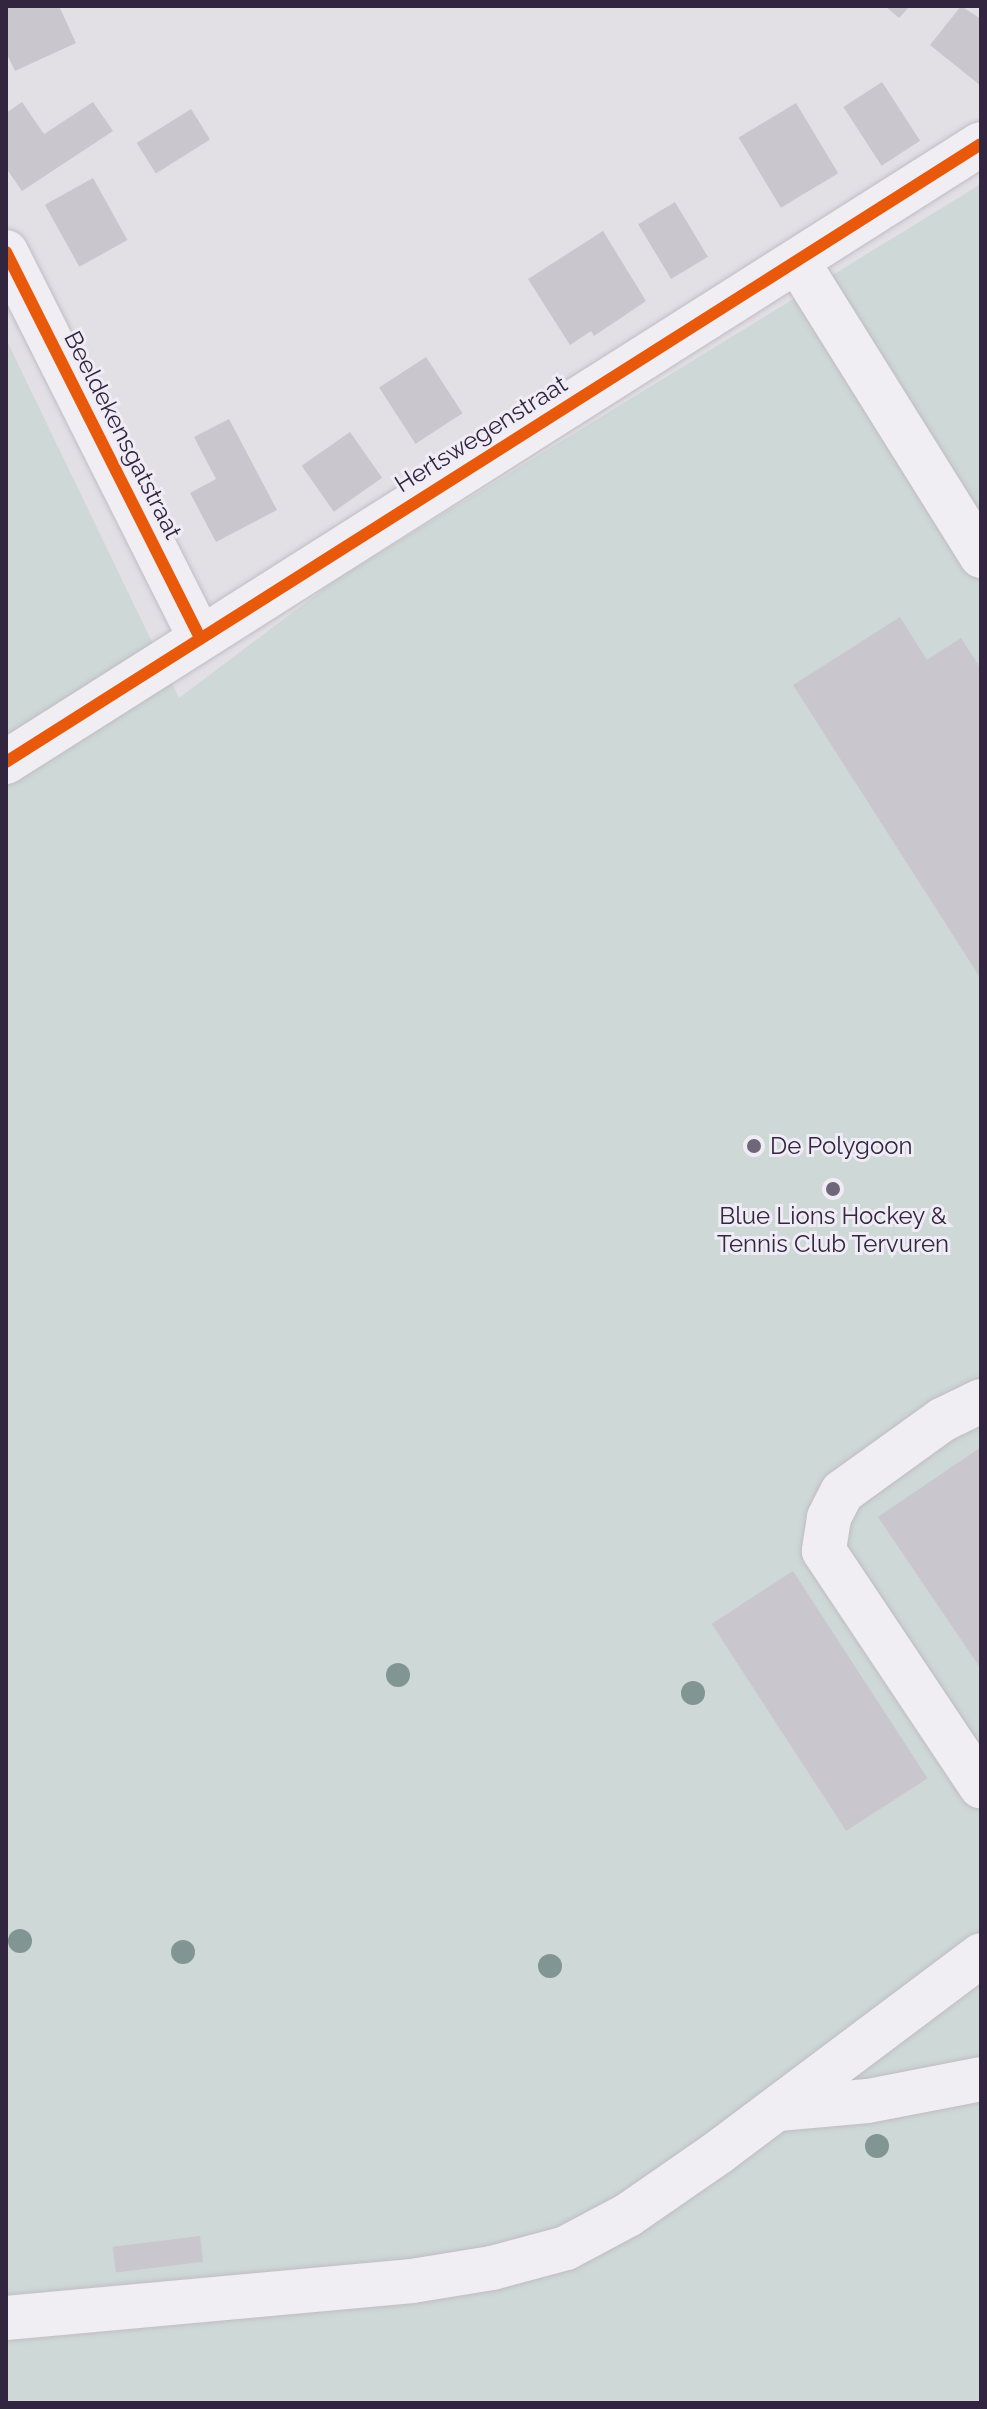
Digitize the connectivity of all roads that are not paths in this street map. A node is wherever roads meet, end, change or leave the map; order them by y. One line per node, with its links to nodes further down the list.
1 (981, 144): 3 (street, Hertswegenstraat)
2 (6, 252): 5 (street, Beeldekensgatstraat)
3 (797, 261): 4 (street); 5 (street, Hertswegenstraat)
4 (981, 556)
5 (200, 637): 6 (street, Hertswegenstraat)
6 (6, 762)
7 (981, 1401): 8 (street)
8 (981, 1786)
9 (981, 1955): 11 (street)
10 (981, 2079): 11 (street)
11 (778, 2109): 12 (street)
12 (6, 2318)

